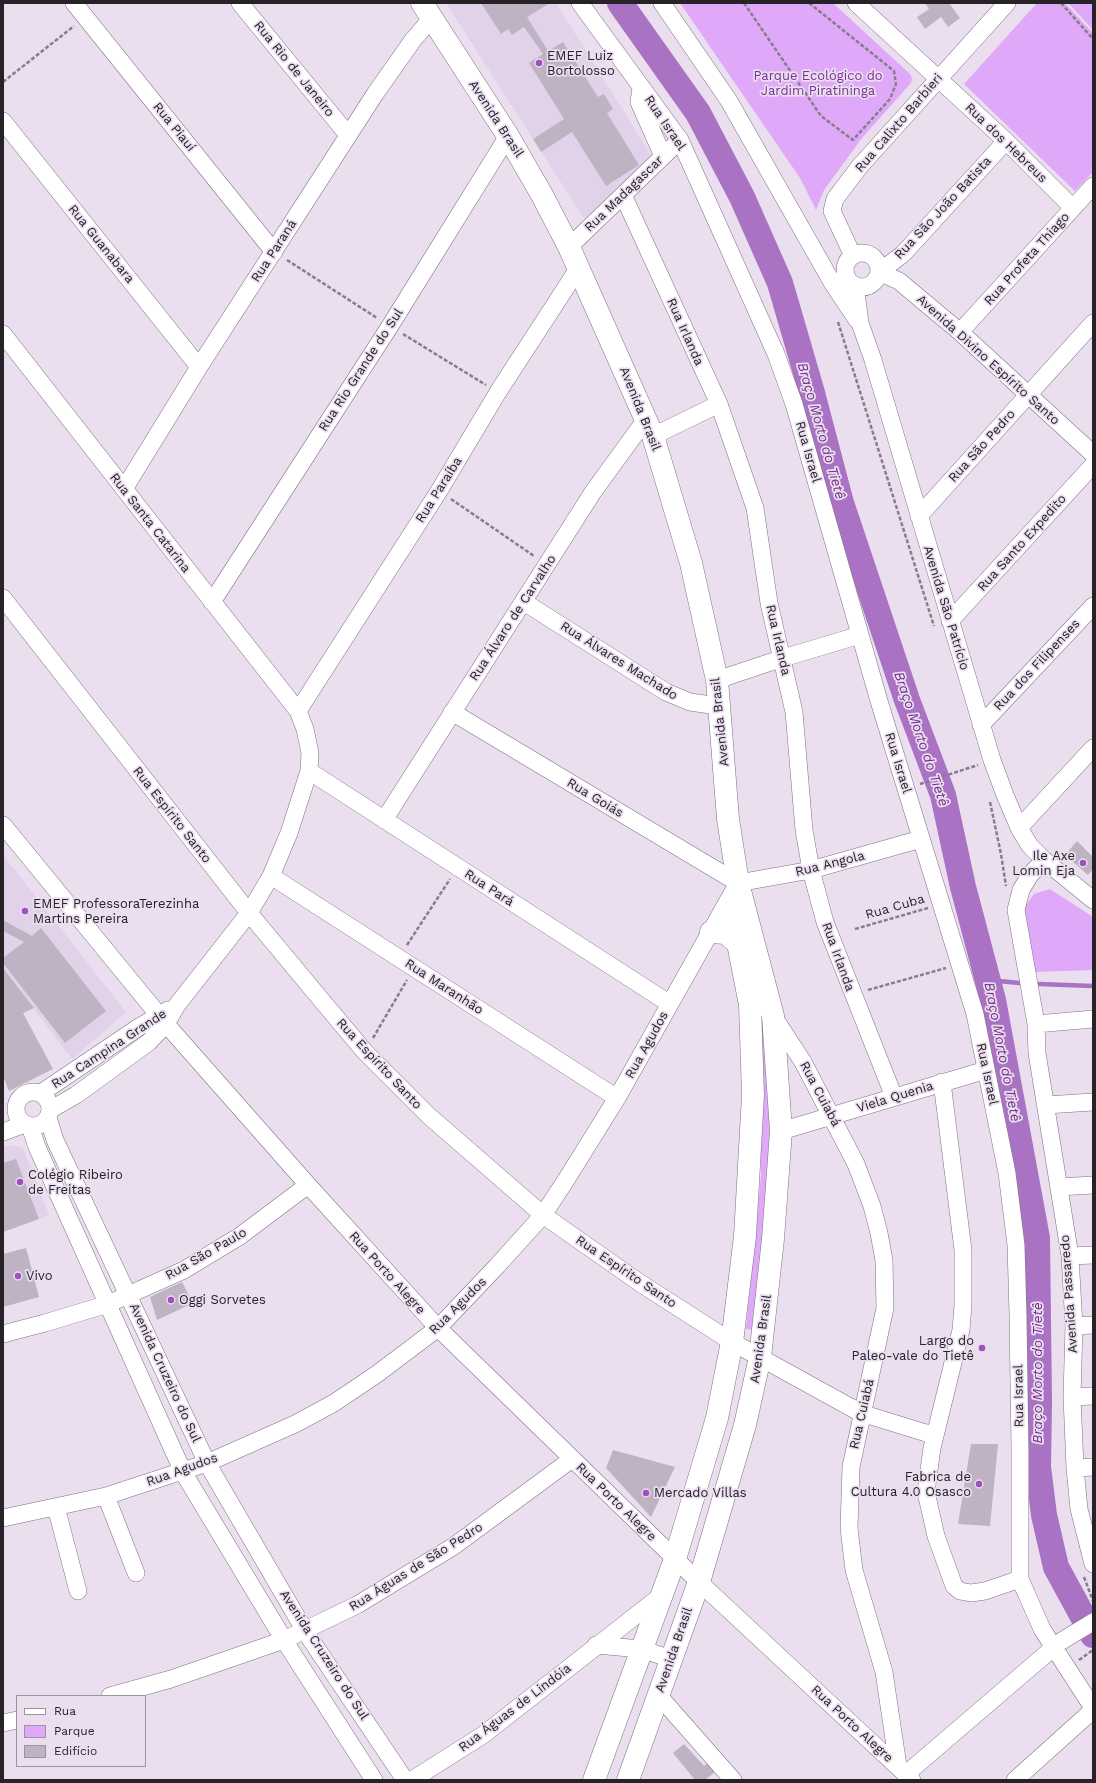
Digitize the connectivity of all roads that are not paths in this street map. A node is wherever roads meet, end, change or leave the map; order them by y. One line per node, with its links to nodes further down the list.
1 (74, 3): 20 (street, Rua Piauí)
2 (240, 3): 11 (street, Rua Rio de Janeiro)
3 (580, 3): 9 (street, Rua Israel)
4 (662, 3): 25 (street)
5 (856, 3): 8 (street, Rua dos Hebreus)
6 (1007, 3): 8 (street, Rua Calixto Barbieri)
7 (426, 11): 11 (street, Rua Paraná); 12 (main road, Avenida Brasil)
8 (938, 79): 14 (street, Rua dos Hebreus); 21 (street, Rua Calixto Barbieri)
9 (641, 88): 13 (street, Rua Israel); 15 (street)
10 (3, 121): 29 (street, Rua Guanabara)
11 (348, 135): 20 (street, Rua Paraná)
12 (508, 136): 19 (main road, Avenida Brasil); 38 (street, Rua Rio Grande do Sul)
13 (680, 140): 15 (street, Rua Madagascar); 42 (street, Rua Israel)
14 (1006, 141): 18 (street, Rua dos Hebreus); 23 (street, Rua São João Batista)
15 (663, 156): 17 (street, Rua Madagascar)
16 (1093, 186): 18 (street, Rua Profeta Thiago)
17 (623, 195): 19 (street, Rua Madagascar); 31 (street, Rua Irlanda)
18 (1073, 208): 27 (street, Rua Profeta Thiago)
19 (569, 247): 22 (main road, Avenida Brasil)
20 (274, 252): 29 (street, Rua Paraná)
21 (854, 256): 23 (street); 24 (street)
22 (578, 269): 32 (main road, Avenida Brasil); 46 (street, Rua Paraíba)
23 (879, 272): 24 (street); 27 (street, Avenida Divino Espírito Santo)
24 (855, 286): 25 (street, Avenida São Patrício)
25 (860, 323): 36 (street, Avenida São Patrício)
26 (1093, 323): 30 (street, Rua São Pedro)
27 (960, 332): 30 (street, Avenida Divino Espírito Santo)
28 (3, 334): 35 (street, Rua Santa Catarina)
29 (199, 367): 35 (street, Rua Paraná)
30 (1028, 394): 33 (street, Avenida Divino Espírito Santo); 36 (street, Rua São Pedro)
31 (719, 404): 32 (street); 43 (street, Rua Irlanda)
32 (649, 427): 39 (street, Rua Álvaro de Carvalho); 44 (main road, Avenida Brasil)
33 (1093, 454)
34 (1093, 465): 41 (street, Rua Santo Expedito)
35 (124, 489): 38 (street, Rua Santa Catarina)
36 (919, 516): 41 (street, Avenida São Patrício)
37 (3, 598): 60 (street, Rua Espírito Santo)
38 (212, 602): 46 (street, Rua Santa Catarina)
39 (524, 602): 45 (street, Rua Álvares Machado); 47 (street, Rua Álvaro de Carvalho)
40 (1093, 606): 48 (street, Rua dos Filipenses)
41 (950, 621): 48 (street, Avenida São Patrício)
42 (860, 635): 43 (street); 54 (street, Rua Israel)
43 (783, 658): 44 (street); 56 (street, Rua Irlanda)
44 (717, 680): 45 (main road, Avenida Brasil)
45 (718, 706): 58 (main road, Avenida Brasil)
46 (298, 711): 50 (street, Rua Campina Grande)
47 (452, 712): 51 (street, Rua Álvaro de Carvalho); 58 (street, Rua Goiás)
48 (981, 725): 53 (street, Avenida São Patrício)
49 (1093, 748): 53 (street)
50 (309, 771): 51 (street, Rua Pará); 57 (street, Rua Campina Grande)
51 (384, 820): 63 (street, Rua Pará)
52 (3, 824): 65 (street, Rua Porto Alegre)
53 (1019, 828): 55 (street, Avenida São Patrício)
54 (921, 839): 56 (street, Rua Angola); 68 (street, Rua Israel)
55 (1044, 860): 59 (street, Avenida São Patrício); 67 (street, Avenida Passaredo)
56 (811, 870): 58 (street, Rua Angola); 71 (street, Rua Irlanda)
57 (271, 876): 60 (street, Rua Campina Grande); 72 (street, Rua Maranhão)
58 (738, 883): 61 (street, Rua Agudos); 62 (main road, Avenida Brasil); 64 (main road, Avenida Brasil)
59 (1091, 895)
60 (249, 913): 65 (street, Rua Campina Grande); 84 (street, Rua Espírito Santo)
61 (711, 932): 62 (main road); 63 (street, Rua Agudos)
62 (737, 943): 93 (main road, Avenida Brasil)
63 (670, 1004): 72 (street, Rua Agudos)
64 (773, 1016): 77 (street, Rua Cuiabá); 79 (main road, Avenida Brasil)
65 (162, 1020): 70 (street, Rua Campina Grande); 76 (street, Rua Campina Grande); 81 (street, Rua Porto Alegre)
66 (1093, 1020): 67 (street)
67 (1036, 1024): 75 (street, Avenida Passaredo)
68 (986, 1070): 69 (street, Viela Quenia); 111 (street, Rua Israel)
69 (942, 1082): 71 (street, Viela Quenia); 98 (street)
70 (41, 1093): 73 (street); 76 (street)
71 (894, 1097): 77 (street, Viela Quenia)
72 (617, 1098): 84 (street, Rua Agudos)
73 (11, 1102): 78 (street)
74 (1093, 1102): 75 (street)
75 (1046, 1105): 83 (street, Avenida Passaredo)
76 (49, 1114): 78 (street); 87 (street, Avenida Cruzeiro do Sul)
77 (832, 1117): 79 (street, Viela Quenia); 97 (street, Rua Cuiabá)
78 (27, 1125): 80 (street); 88 (street, Avenida Cruzeiro do Sul)
79 (781, 1131): 94 (main road, Avenida Brasil)
80 (3, 1132)
81 (308, 1185): 87 (street, Rua São Paulo); 91 (street, Rua Porto Alegre)
82 (1093, 1185): 83 (street)
83 (1059, 1187): 86 (street, Avenida Passaredo)
84 (542, 1215): 91 (street, Rua Agudos); 93 (street, Rua Espírito Santo)
85 (1093, 1255): 86 (street)
86 (1070, 1256): 90 (street, Avenida Passaredo)
87 (129, 1295): 88 (street, Rua São Paulo); 100 (street, Avenida Cruzeiro do Sul)
88 (108, 1304): 92 (street, Rua São Paulo); 103 (street, Avenida Cruzeiro do Sul)
89 (1093, 1325): 90 (street)
90 (1074, 1326): 96 (street, Avenida Passaredo)
91 (438, 1328): 99 (street, Rua Porto Alegre); 100 (street, Rua Agudos)
92 (3, 1334)
93 (732, 1342): 94 (street, Rua Espírito Santo); 108 (main road, Avenida Brasil)
94 (760, 1357): 97 (street, Rua Espírito Santo); 112 (main road, Avenida Brasil)
95 (1093, 1396): 96 (street)
96 (1072, 1397): 102 (street, Avenida Passaredo)
97 (861, 1413): 98 (street, Rua Espírito Santo); 127 (street, Rua Cuiabá)
98 (931, 1434): 111 (street)
99 (572, 1459): 108 (street, Rua Porto Alegre); 116 (street, Rua Águas de São Pedro)
100 (207, 1463): 103 (street, Rua Agudos); 116 (street, Avenida Cruzeiro do Sul)
101 (1093, 1467): 102 (street)
102 (1075, 1468): 107 (street, Avenida Passaredo)
103 (183, 1472): 104 (street, Rua Agudos); 117 (street, Avenida Cruzeiro do Sul)
104 (106, 1496): 105 (street, Rua Agudos); 110 (street)
105 (56, 1507): 106 (street, Rua Agudos); 113 (street)
106 (3, 1518)
107 (1089, 1537): 109 (street, Avenida Passaredo)
108 (675, 1559): 112 (street, Rua Porto Alegre); 114 (main road, Avenida Brasil)
109 (1088, 1568)
110 (136, 1573)
111 (1020, 1579): 118 (street)
112 (699, 1582): 121 (main road, Avenida Brasil); 127 (street, Rua Porto Alegre)
113 (78, 1591)
114 (662, 1595): 119 (street, Rua Águas de Lindóia); 120 (main road, Avenida Brasil)
115 (1093, 1622): 118 (street, bridge)
116 (306, 1631): 117 (street, Rua Águas de São Pedro); 130 (street, Avenida Cruzeiro do Sul)
117 (284, 1640): 122 (street, Rua Águas de São Pedro); 129 (street, Avenida Cruzeiro do Sul)
118 (1057, 1644): 124 (street); 127 (street)
119 (596, 1646): 120 (street); 131 (street, Rua Águas de Lindóia)
120 (641, 1649): 121 (street); 132 (main road, Avenida Brasil)
121 (671, 1660): 123 (main road, Avenida Brasil)
122 (114, 1695)
123 (658, 1696): 133 (main road, Avenida Brasil); 134 (street)
124 (1093, 1709): 128 (street)
125 (16, 1720): 126 (street)
126 (3, 1724)
127 (905, 1773)
128 (1019, 1778)
129 (374, 1780)
130 (405, 1780)
131 (412, 1780)
132 (594, 1780)
133 (628, 1780)
134 (733, 1780)

